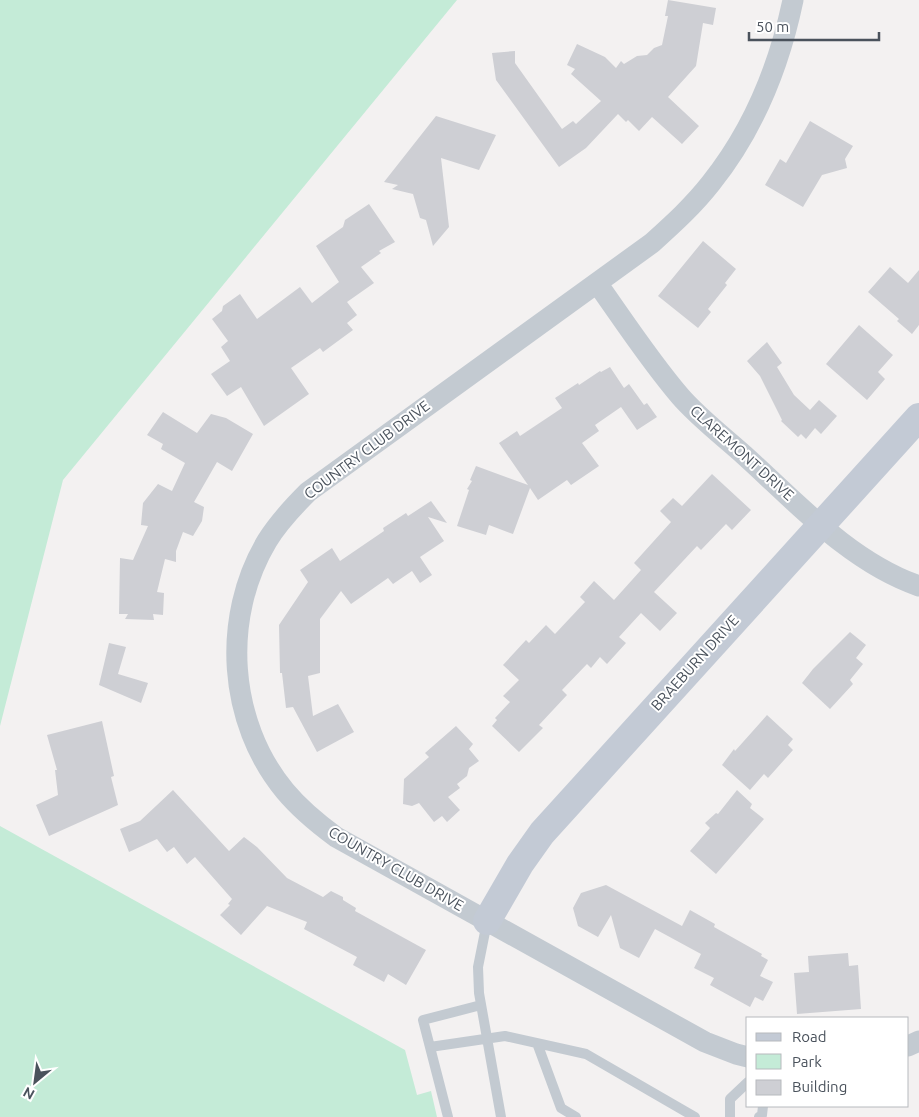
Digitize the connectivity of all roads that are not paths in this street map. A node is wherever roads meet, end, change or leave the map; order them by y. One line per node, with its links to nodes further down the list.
1 (792, 0): 2 (street, COUNTRY CLUB DRIVE)
2 (597, 284): 4 (street, CLAREMONT DRIVE); 6 (street, COUNTRY CLUB DRIVE)
3 (919, 417): 4 (street, BRAEBURN DRIVE)
4 (821, 525): 5 (street, CLAREMONT DRIVE); 6 (street, BRAEBURN DRIVE)
5 (919, 586)
6 (487, 921): 7 (lane); 11 (street, COUNTRY CLUB DRIVE)
7 (480, 1005): 8 (lane); 10 (lane)
8 (486, 1037): 9 (lane); 10 (lane); 14 (lane)
9 (537, 1043): 15 (lane); 16 (lane)
10 (430, 1047): 13 (lane)
11 (746, 1057)
12 (746, 1084): 17 (lane)
13 (448, 1117)
14 (500, 1117)
15 (576, 1117)
16 (696, 1117)
17 (730, 1117)

